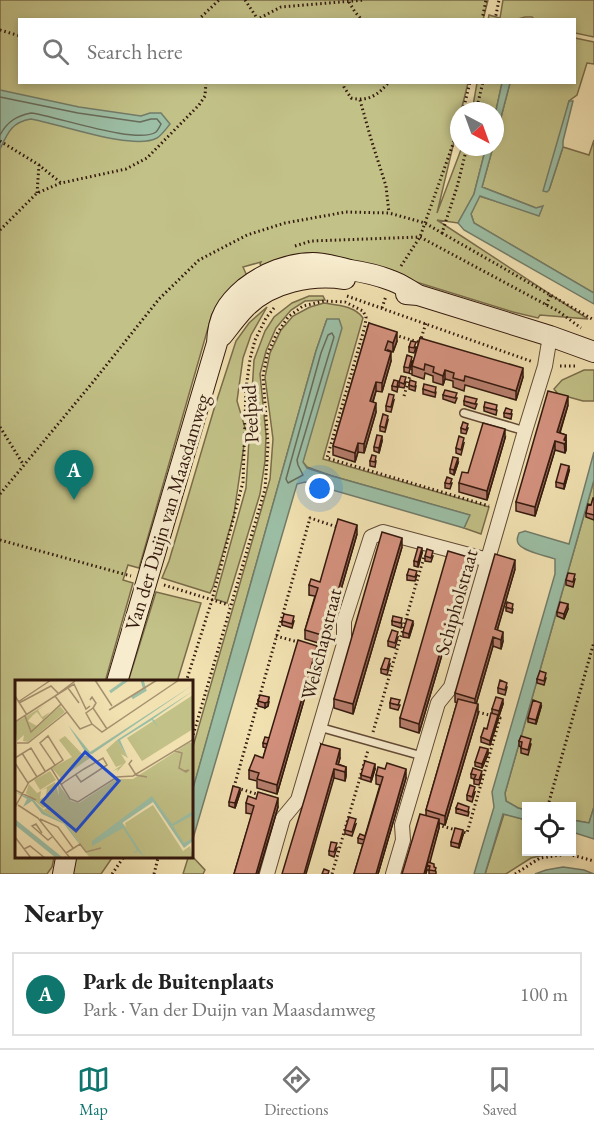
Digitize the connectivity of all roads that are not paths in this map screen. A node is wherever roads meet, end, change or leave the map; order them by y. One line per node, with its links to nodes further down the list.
1 (550, 336): 2 (street, Van der Duijn van Maasdamweg); 4 (street, Schipholstraat); 6 (street, Van der Duijn van Maasdamweg)
2 (589, 359)
3 (464, 413): 4 (lane)
4 (525, 431): 5 (street, Schipholstraat)
5 (488, 560): 7 (street, Welschapstraat); 8 (street, Schipholstraat)
6 (118, 680)
7 (319, 727): 8 (lane); 9 (street, Welschapstraat)
8 (422, 756): 10 (street, Schipholstraat)
9 (267, 874)
10 (393, 874)

